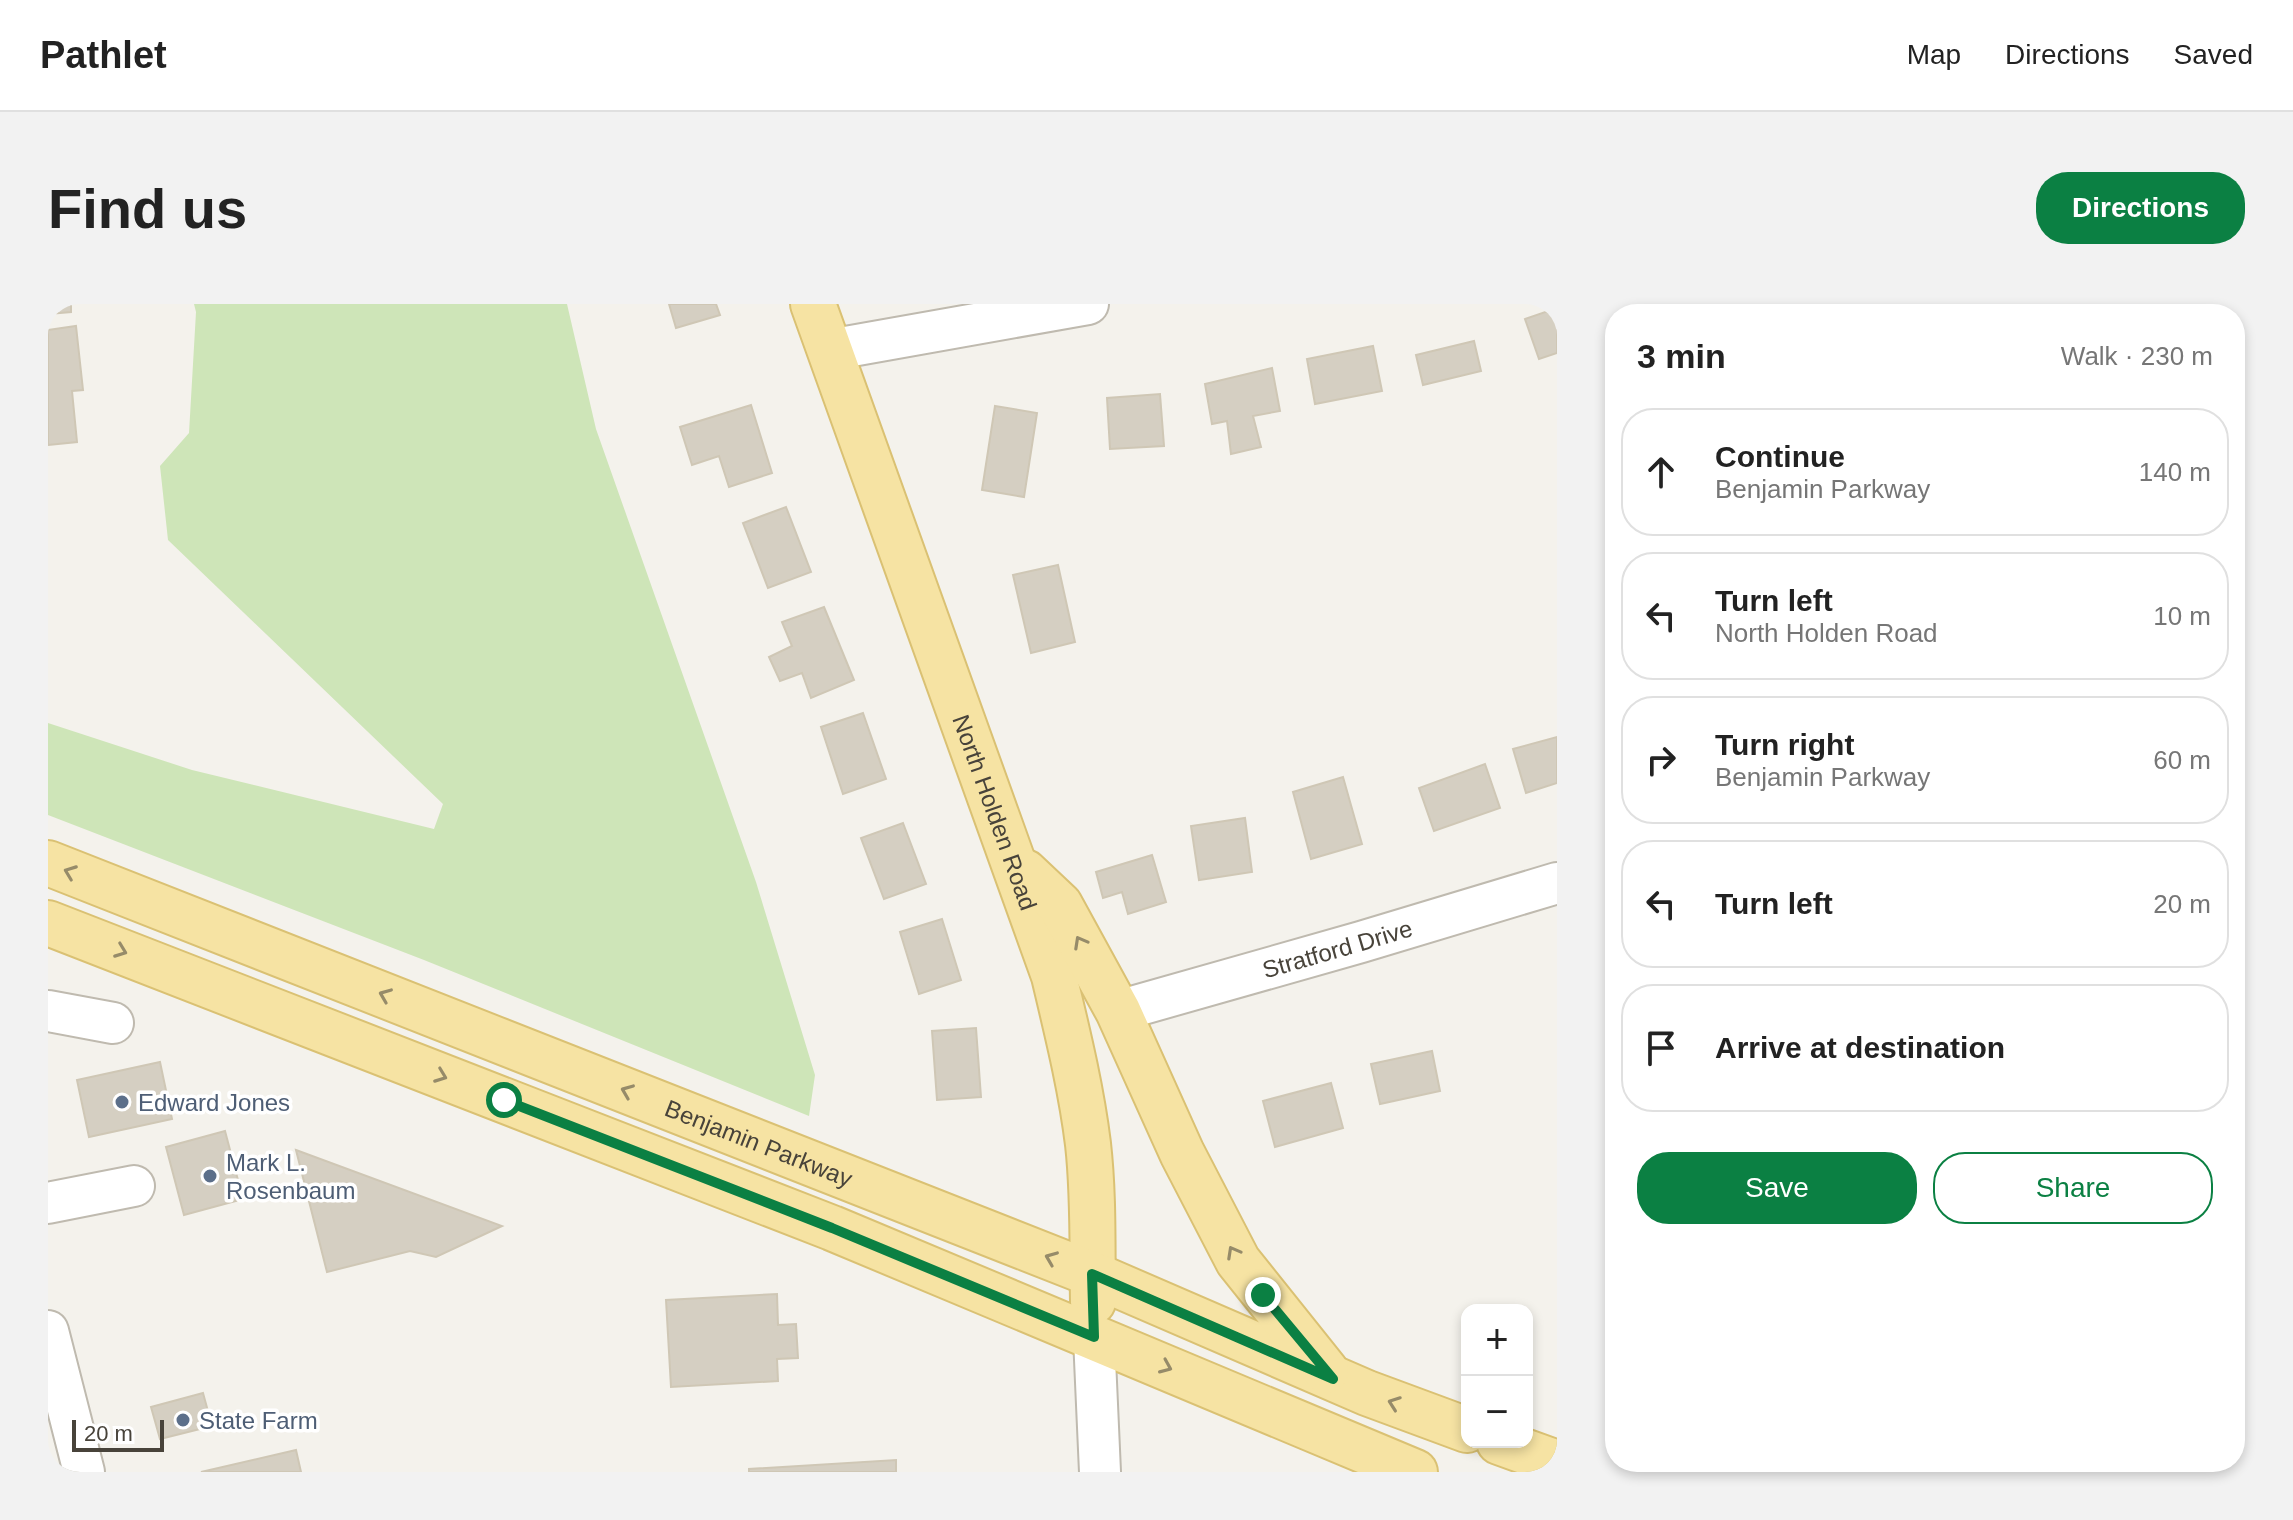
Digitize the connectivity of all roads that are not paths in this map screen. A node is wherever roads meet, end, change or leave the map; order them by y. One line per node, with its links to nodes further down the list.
1 (813, 304): 3 (main road, North Holden Road)
2 (1088, 304): 3 (street)
3 (829, 350): 4 (main road, North Holden Road)
4 (1014, 861): 9 (main road, one-way to 4); 13 (main road, North Holden Road)
5 (48, 863): 13 (main road, Benjamin Parkway, one-way to 5)
6 (1557, 883): 9 (street, Stratford Drive)
7 (48, 923): 15 (main road, one-way to 15)
8 (48, 1011): 10 (street)
9 (1118, 1011): 16 (main road, one-way to 9)
10 (113, 1023)
11 (134, 1186): 12 (street)
12 (48, 1203)
13 (1092, 1274): 15 (main road, North Holden Road); 16 (main road, Benjamin Parkway)
14 (48, 1331): 20 (street)
15 (1094, 1337): 21 (street); 22 (main road, one-way to 22)
16 (1333, 1379): 17 (main road, Benjamin Parkway, one-way to 16)
17 (1461, 1428)
18 (1516, 1448): 19 (main road)
19 (1557, 1463)
20 (84, 1472)
21 (1100, 1472)
22 (1415, 1472)

